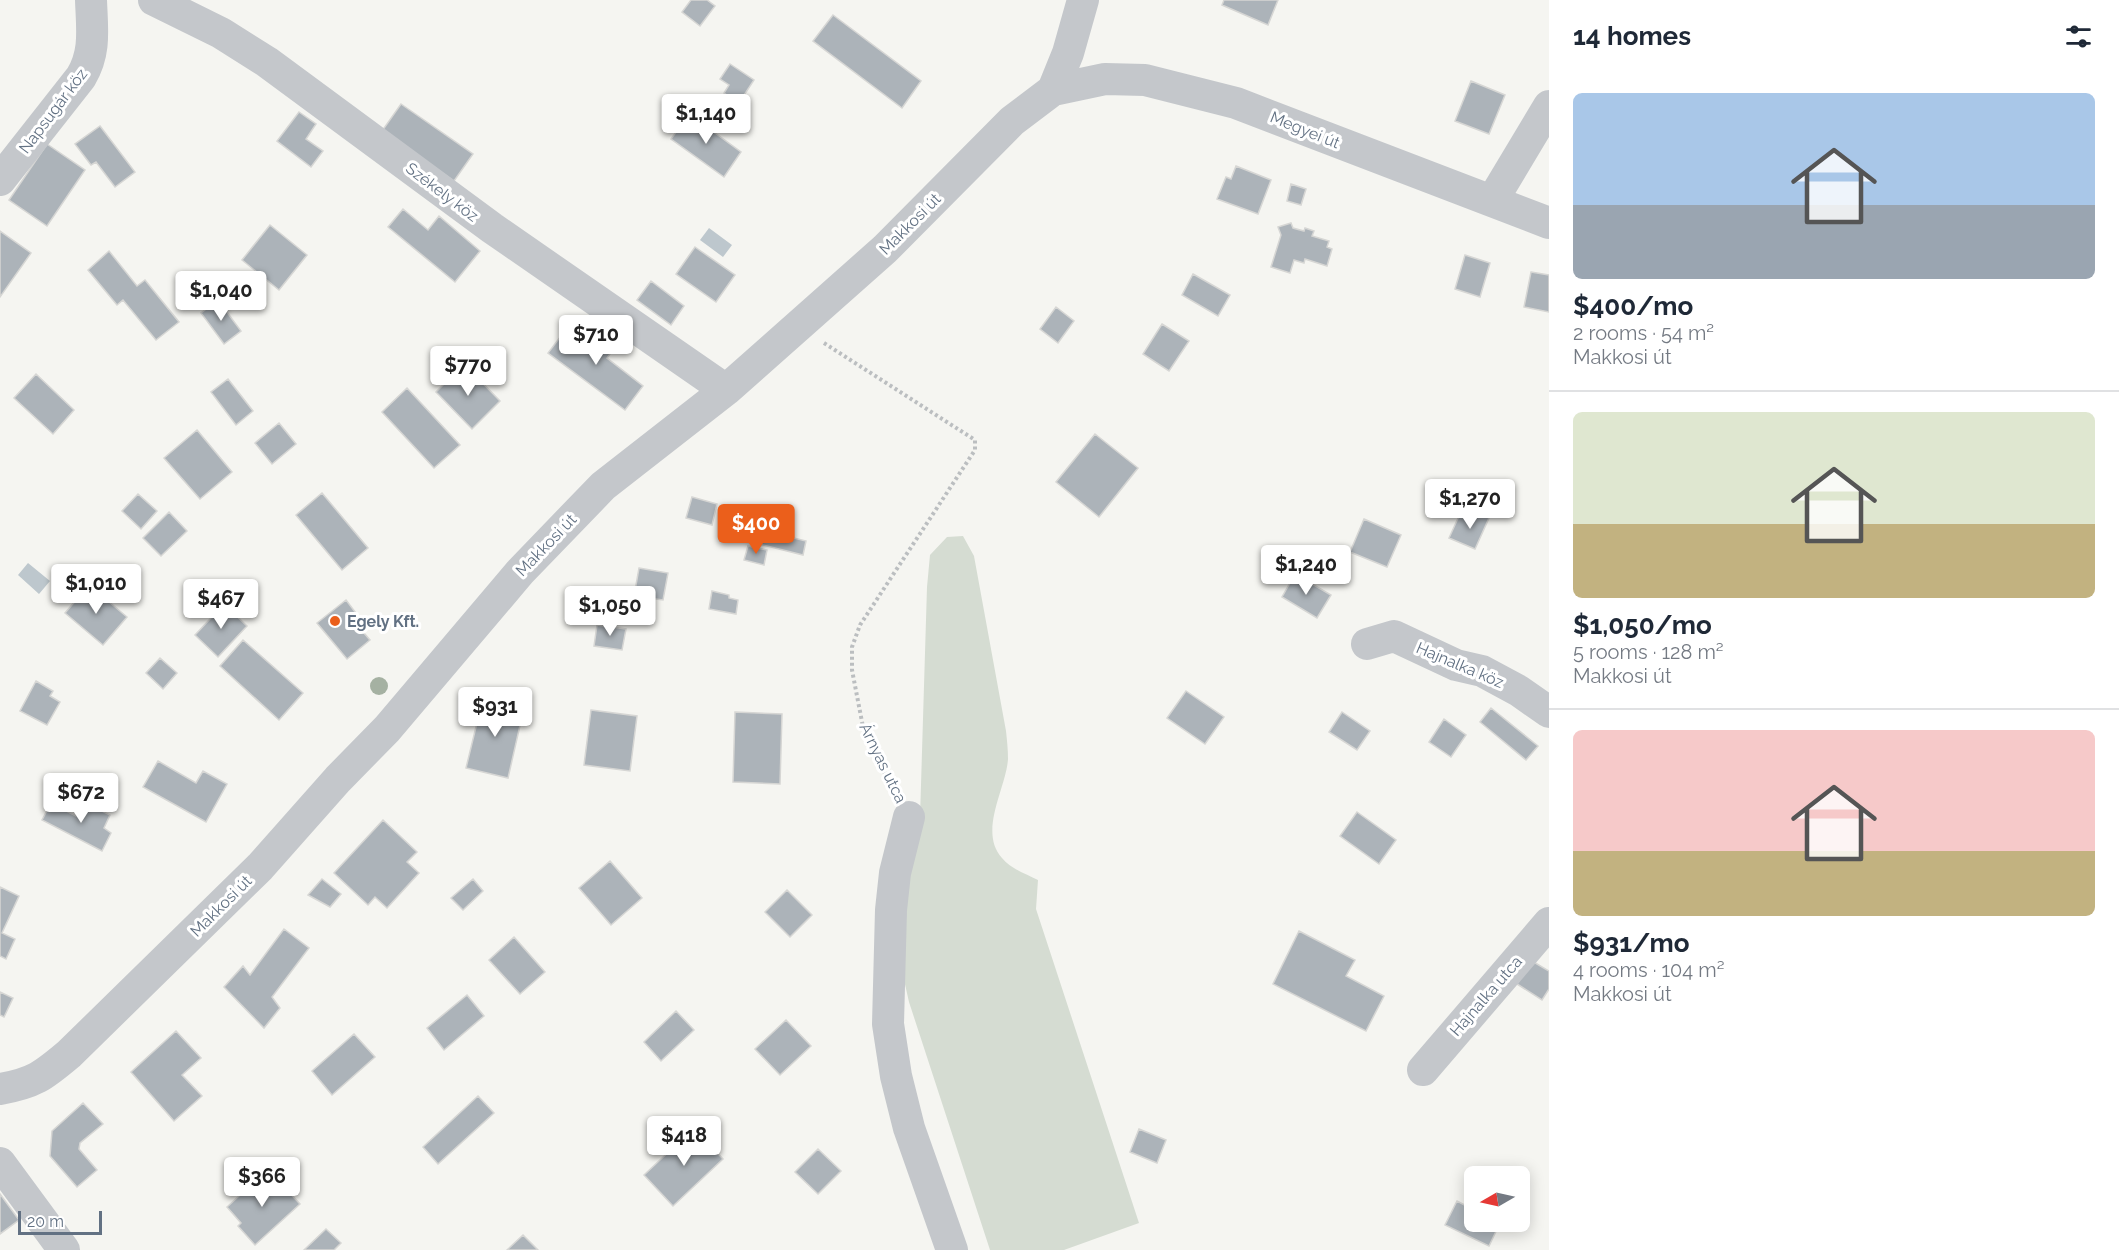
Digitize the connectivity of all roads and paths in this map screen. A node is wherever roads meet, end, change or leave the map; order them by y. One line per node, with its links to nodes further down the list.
1 (91, 0): 6 (street, Napsugár köz)
2 (154, 0): 10 (street, Székely köz)
3 (1083, 0): 4 (street)
4 (1053, 90): 7 (street, Megyei út); 9 (street, Makkosi út)
5 (1549, 106): 7 (street)
6 (0, 180)
7 (1492, 201): 8 (street, Megyei út)
8 (1549, 224)
9 (798, 327): 10 (street, Makkosi út); 13 (path, Árnyas utca)
10 (726, 390): 16 (street, Makkosi út)
11 (1367, 644): 12 (street, Hajnalka köz)
12 (1549, 712)
13 (909, 817): 19 (street, Árnyas utca)
14 (1549, 923): 15 (street, Hajnalka utca)
15 (1423, 1070)
16 (0, 1089)
17 (0, 1162): 18 (street)
18 (64, 1250)
19 (952, 1250)

